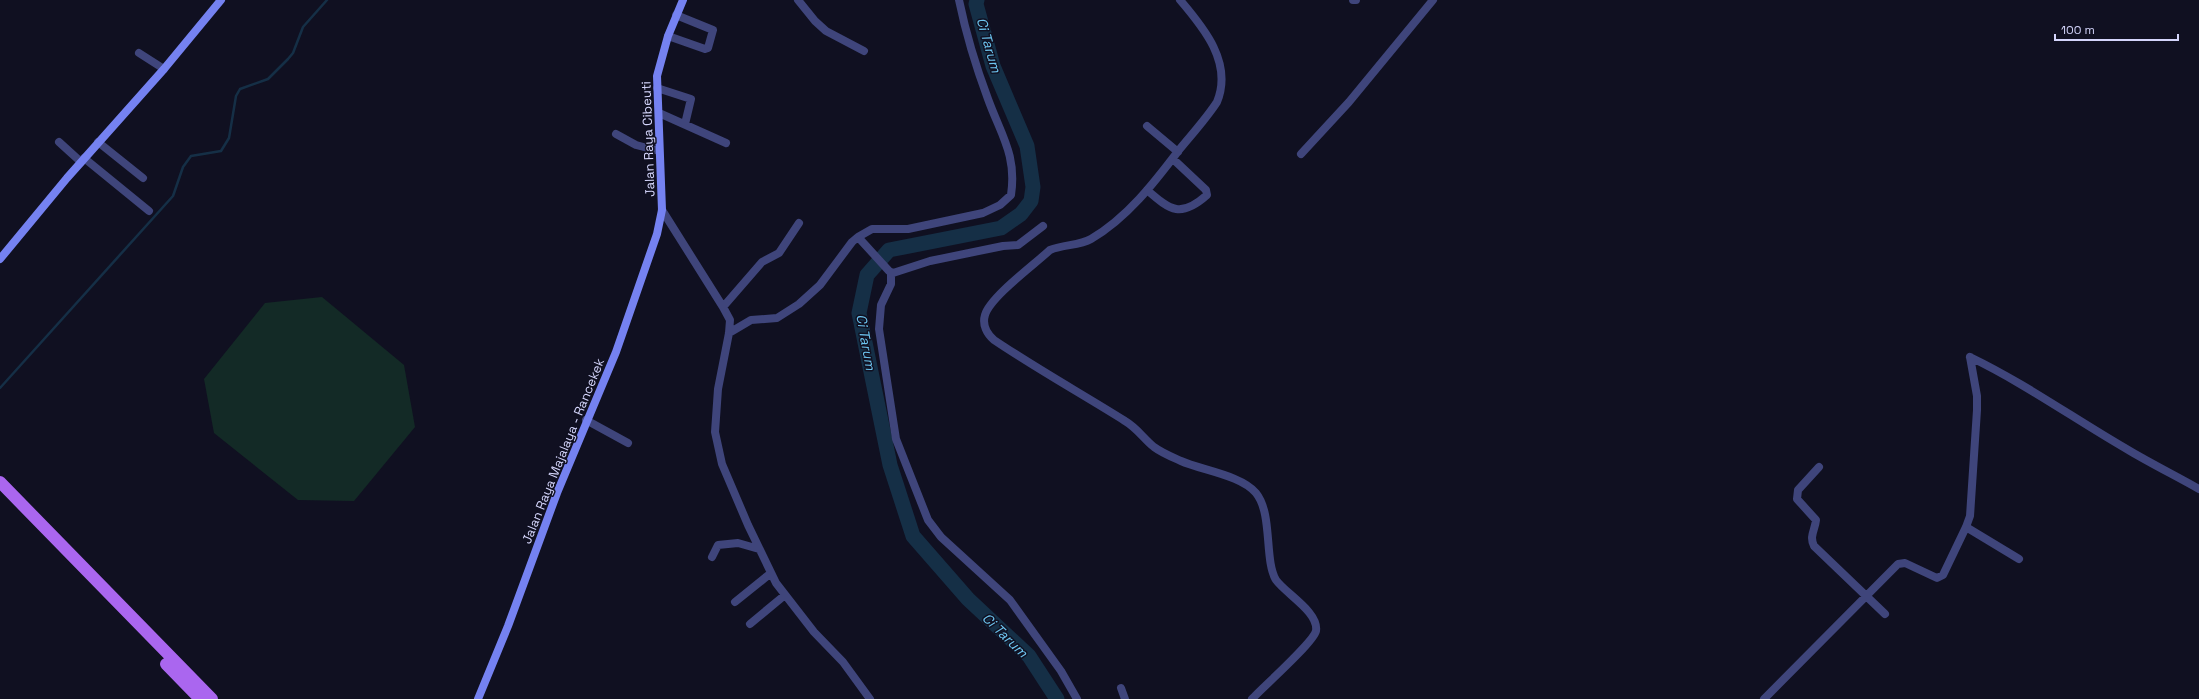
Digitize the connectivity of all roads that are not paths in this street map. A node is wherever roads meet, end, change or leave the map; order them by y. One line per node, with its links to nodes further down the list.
1 (221, 0): 11 (main road)
2 (683, 0): 7 (main road, Jalan Raya Cibeuti)
3 (798, 0): 9 (street)
4 (959, 0): 30 (street)
5 (1180, 0): 22 (street)
6 (1433, 0): 21 (street)
7 (676, 15): 8 (main road, Jalan Raya Cibeuti); 8 (street)
8 (668, 36): 12 (main road, Jalan Raya Cibeuti)
9 (864, 51)
10 (139, 53): 11 (street)
11 (164, 69): 18 (main road)
12 (657, 88): 13 (main road, Jalan Raya Cibeuti); 14 (street)
13 (659, 113): 14 (street); 20 (main road, Jalan Raya Cibeuti)
14 (685, 124): 19 (street)
15 (1147, 126): 22 (street)
16 (616, 134): 20 (street)
17 (59, 142): 23 (street)
18 (98, 142): 23 (main road); 24 (street)
19 (726, 143)
20 (658, 151): 26 (main road, Jalan Raya Cibeuti)
21 (1301, 154)
22 (1176, 156): 25 (street); 25 (street)
23 (82, 160): 27 (street); 31 (main road)
24 (143, 178)
25 (1147, 190): 58 (street)
26 (662, 210): 33 (street); 35 (main road, Jalan Raya Majalaya - Rancekek)
27 (149, 211)
28 (799, 223): 33 (street)
29 (1043, 226): 32 (street)
30 (860, 239): 32 (street); 34 (street)
31 (0, 259)
32 (890, 272): 56 (street)
33 (723, 307): 34 (street)
34 (729, 333): 42 (street)
35 (586, 420): 36 (street); 54 (main road, Jalan Raya Majalaya - Rancekek)
36 (628, 443)
37 (1819, 467): 47 (street)
38 (0, 482): 53 (main road)
39 (2199, 488): 41 (street)
40 (0, 493): 52 (main road)
41 (1966, 528): 44 (street); 47 (street)
42 (759, 549): 43 (street); 45 (street)
43 (712, 557)
44 (2019, 559)
45 (771, 573): 46 (street); 48 (street)
46 (785, 595): 50 (street); 55 (street)
47 (1867, 596): 49 (street); 59 (street)
48 (735, 602)
49 (1885, 614)
50 (750, 624)
51 (1121, 688): 57 (street)
52 (200, 699)
53 (212, 699)
54 (478, 699)
55 (870, 699)
56 (1077, 699)
57 (1125, 699)
58 (1252, 699)
59 (1764, 699)

